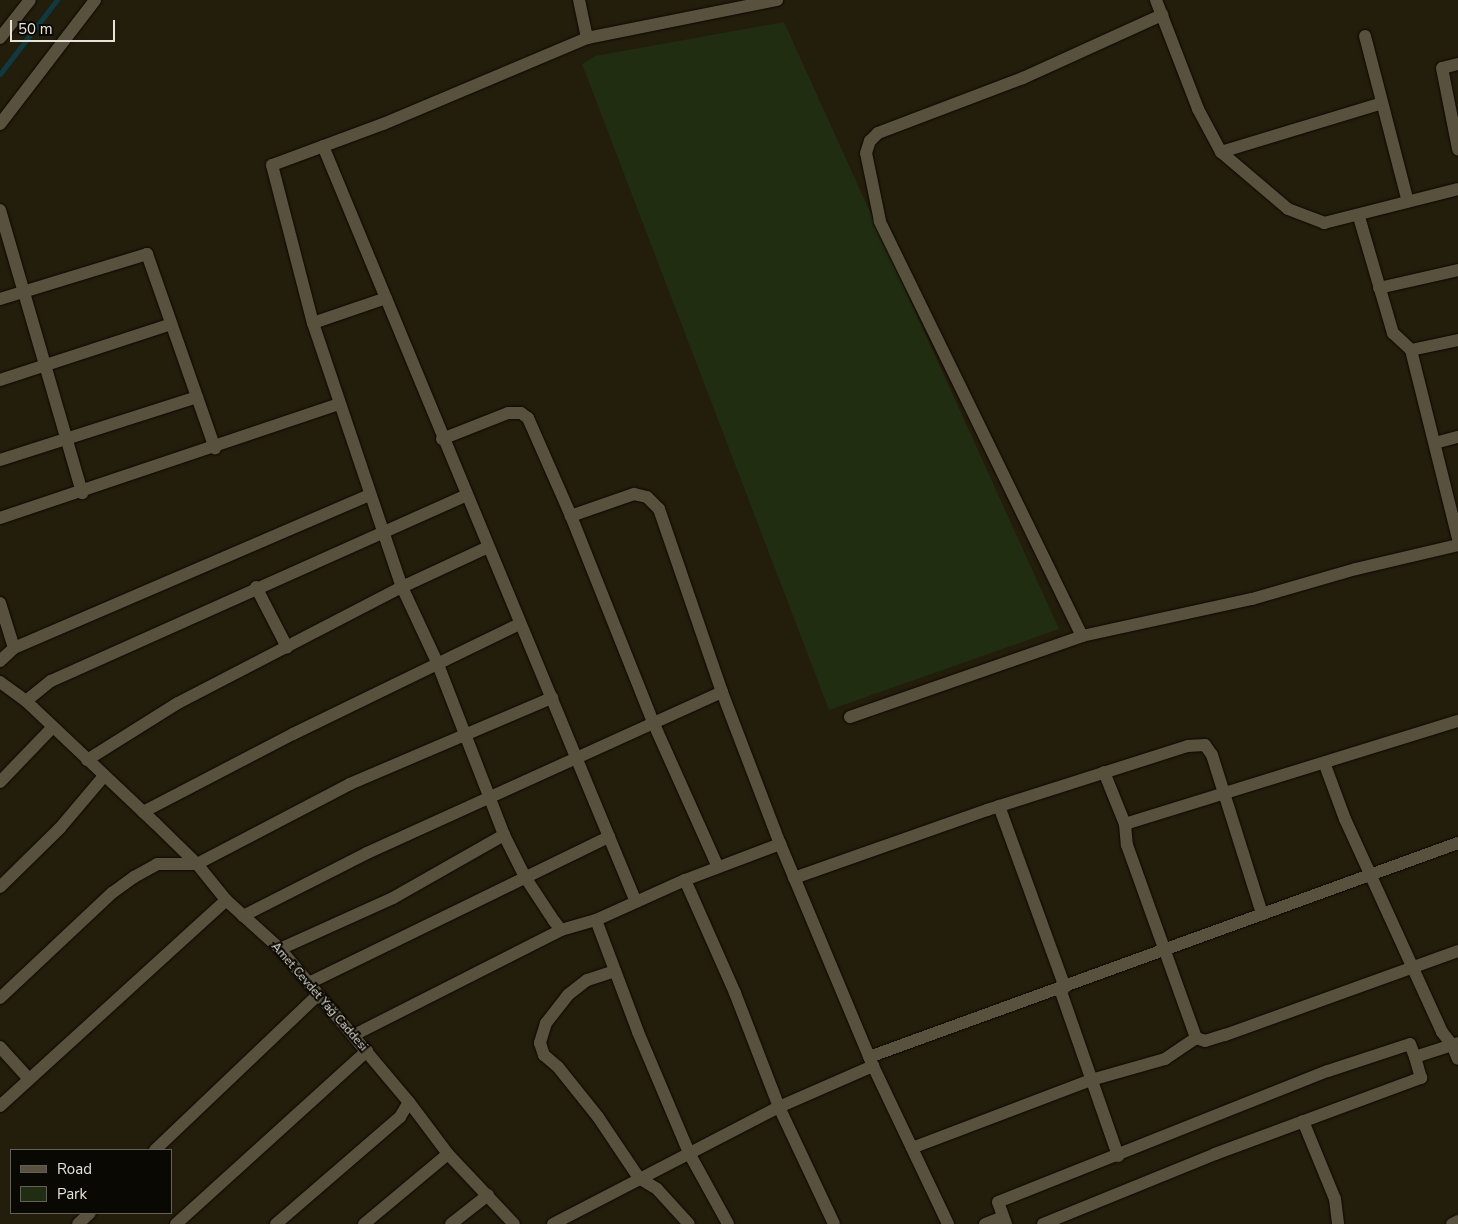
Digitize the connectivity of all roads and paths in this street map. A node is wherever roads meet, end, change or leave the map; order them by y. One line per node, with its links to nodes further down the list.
1 (30, 0): 8 (street)
2 (95, 0): 12 (street)
3 (579, 0): 9 (street)
4 (778, 0): 9 (street)
5 (1156, 0): 6 (street)
6 (1162, 15): 15 (street); 52 (street)
7 (1365, 36): 11 (street)
8 (0, 38)
9 (587, 38): 13 (street)
10 (1458, 64): 14 (street)
11 (1382, 103): 15 (street); 17 (street)
12 (0, 124)
13 (323, 146): 23 (street); 25 (street)
14 (1458, 149)
15 (1222, 152): 19 (street)
16 (1458, 190): 17 (street)
17 (1408, 202): 19 (street)
18 (0, 210): 22 (street)
19 (1359, 217): 21 (street)
20 (1458, 270): 21 (street)
21 (1380, 288): 28 (street)
22 (24, 292): 24 (street); 26 (street); 29 (street)
23 (386, 298): 25 (street); 34 (street)
24 (0, 299)
25 (313, 323): 32 (street)
26 (171, 324): 29 (street); 31 (street)
27 (1458, 340): 28 (street)
28 (1411, 350): 36 (street)
29 (46, 367): 30 (street); 35 (street)
30 (0, 380)
31 (197, 397): 35 (street); 37 (street)
32 (339, 404): 37 (street); 41 (street)
33 (1458, 437): 36 (street)
34 (442, 438): 40 (street); 42 (street)
35 (66, 439): 38 (street); 39 (street)
36 (1436, 443): 45 (street)
37 (215, 448): 39 (street)
38 (0, 460)
39 (82, 492): 43 (street)
40 (466, 495): 44 (street); 47 (street)
41 (370, 496): 44 (street); 54 (street)
42 (571, 516): 58 (street); 62 (street)
43 (0, 518)
44 (384, 532): 48 (street); 49 (street)
45 (1458, 538)
46 (1458, 545): 52 (street)
47 (488, 547): 49 (street); 51 (street)
48 (256, 587): 53 (street); 60 (street)
49 (402, 587): 53 (street); 56 (street)
50 (0, 603): 54 (street)
51 (520, 624): 56 (street); 59 (street)
52 (1082, 636): 61 (street)
53 (286, 647): 67 (street)
54 (14, 648): 55 (street)
55 (0, 661)
56 (437, 662): 65 (street); 75 (street)
57 (0, 682): 60 (street, Amet Cevdet Yağ Caddesi)
58 (722, 692): 62 (street); 80 (street)
59 (552, 698): 65 (street); 66 (street)
60 (26, 701): 64 (street, Amet Cevdet Yağ Caddesi)
61 (850, 718)
62 (653, 722): 66 (street); 82 (street)
63 (1458, 722): 68 (street)
64 (52, 728): 67 (street, Amet Cevdet Yağ Caddesi); 71 (street)
65 (466, 736): 73 (street); 81 (street)
66 (577, 759): 73 (street); 78 (street)
67 (87, 760): 70 (street, Amet Cevdet Yağ Caddesi)
68 (1325, 765): 72 (street); 83 (street)
69 (1104, 772): 72 (street); 74 (street); 76 (street)
70 (104, 776): 75 (street, Amet Cevdet Yağ Caddesi); 87 (street)
71 (0, 782)
72 (1225, 795): 76 (street); 90 (street)
73 (490, 798): 77 (street); 91 (street)
74 (999, 806): 85 (street); 100 (street)
75 (143, 812): 81 (street, Amet Cevdet Yağ Caddesi)
76 (1125, 824): 95 (street)
77 (504, 836): 84 (street); 94 (street)
78 (609, 836): 84 (street); 89 (street)
79 (1458, 843): 83 (street)
80 (780, 844): 82 (street); 85 (street)
81 (196, 864): 88 (street, Amet Cevdet Yağ Caddesi); 102 (street)
82 (718, 867): 86 (street)
83 (1372, 874): 90 (street); 97 (street)
84 (525, 877): 93 (street); 99 (street)
85 (794, 878): 110 (street)
86 (685, 880): 89 (street); 115 (street)
87 (0, 887)
88 (226, 900): 91 (street, Amet Cevdet Yağ Caddesi); 111 (street)
89 (636, 902): 92 (street)
90 (1262, 914): 95 (street)
91 (243, 916): 94 (street, Amet Cevdet Yağ Caddesi)
92 (596, 920): 93 (street); 98 (street)
93 (561, 930): 103 (street)
94 (280, 949): 99 (street, Amet Cevdet Yağ Caddesi)
95 (1166, 950): 100 (street); 104 (street)
96 (1458, 951): 97 (street)
97 (1415, 966): 104 (street); 105 (street)
98 (615, 971): 119 (street); 122 (street)
99 (309, 983): 101 (street, Amet Cevdet Yağ Caddesi)
100 (1062, 988): 110 (street); 112 (street)
101 (318, 995): 103 (street, Amet Cevdet Yağ Caddesi); 118 (street)
102 (0, 998)
103 (354, 1035): 107 (street, Amet Cevdet Yağ Caddesi)
104 (1196, 1038): 112 (street)
105 (1455, 1044): 108 (street); 109 (street)
106 (0, 1047): 111 (street)
107 (367, 1051): 113 (street, Amet Cevdet Yağ Caddesi); 128 (street)
108 (1414, 1057): 116 (street); 121 (street)
109 (1458, 1059)
110 (871, 1061): 115 (street); 117 (street)
111 (29, 1079): 114 (street)
112 (1091, 1080): 117 (street); 121 (street)
113 (409, 1102): 120 (street, Amet Cevdet Yağ Caddesi); 129 (street)
114 (0, 1106)
115 (779, 1107): 119 (street); 136 (street)
116 (1303, 1122): 139 (street); 140 (street)
117 (912, 1148): 137 (street)
118 (156, 1149)
119 (689, 1153): 122 (street); 135 (street)
120 (448, 1154): 123 (street, Amet Cevdet Yağ Caddesi); 130 (street)
121 (1118, 1156): 125 (street)
122 (639, 1178): 133 (street); 134 (street)
123 (488, 1195): 131 (street); 132 (street, Amet Cevdet Yağ Caddesi)
124 (89, 1214): 127 (street)
125 (1004, 1220): 138 (street)
126 (1458, 1221): 141 (street)
127 (78, 1224)
128 (176, 1224)
129 (276, 1224)
130 (364, 1224)
131 (451, 1224)
132 (514, 1224)
133 (553, 1224)
134 (689, 1224)
135 (728, 1224)
136 (834, 1224)
137 (948, 1224)
138 (985, 1224)
139 (1043, 1224)
140 (1338, 1224)
141 (1452, 1224)

